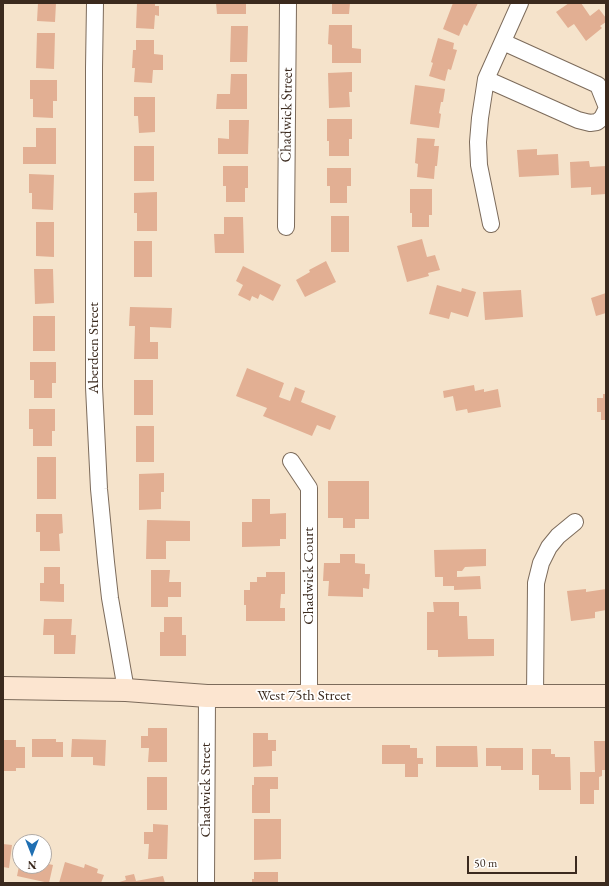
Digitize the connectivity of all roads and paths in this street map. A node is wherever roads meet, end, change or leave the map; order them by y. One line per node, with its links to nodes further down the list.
1 (95, 3): 13 (street, Aberdeen Street)
2 (288, 3): 9 (street, Chadwick Street)
3 (520, 3): 4 (street)
4 (503, 42): 5 (street); 6 (street)
5 (486, 79): 7 (street); 8 (street)
6 (606, 105)
7 (606, 110)
8 (491, 224)
9 (286, 227)
10 (292, 461): 15 (street, Chadwick Court)
11 (575, 522): 16 (street)
12 (3, 688): 13 (main road, West 75th Street)
13 (126, 690): 14 (main road, West 75th Street)
14 (207, 696): 15 (main road, West 75th Street); 18 (street, Chadwick Street)
15 (309, 696): 16 (main road, West 75th Street)
16 (535, 696): 17 (main road, West 75th Street)
17 (606, 696)
18 (206, 883)

